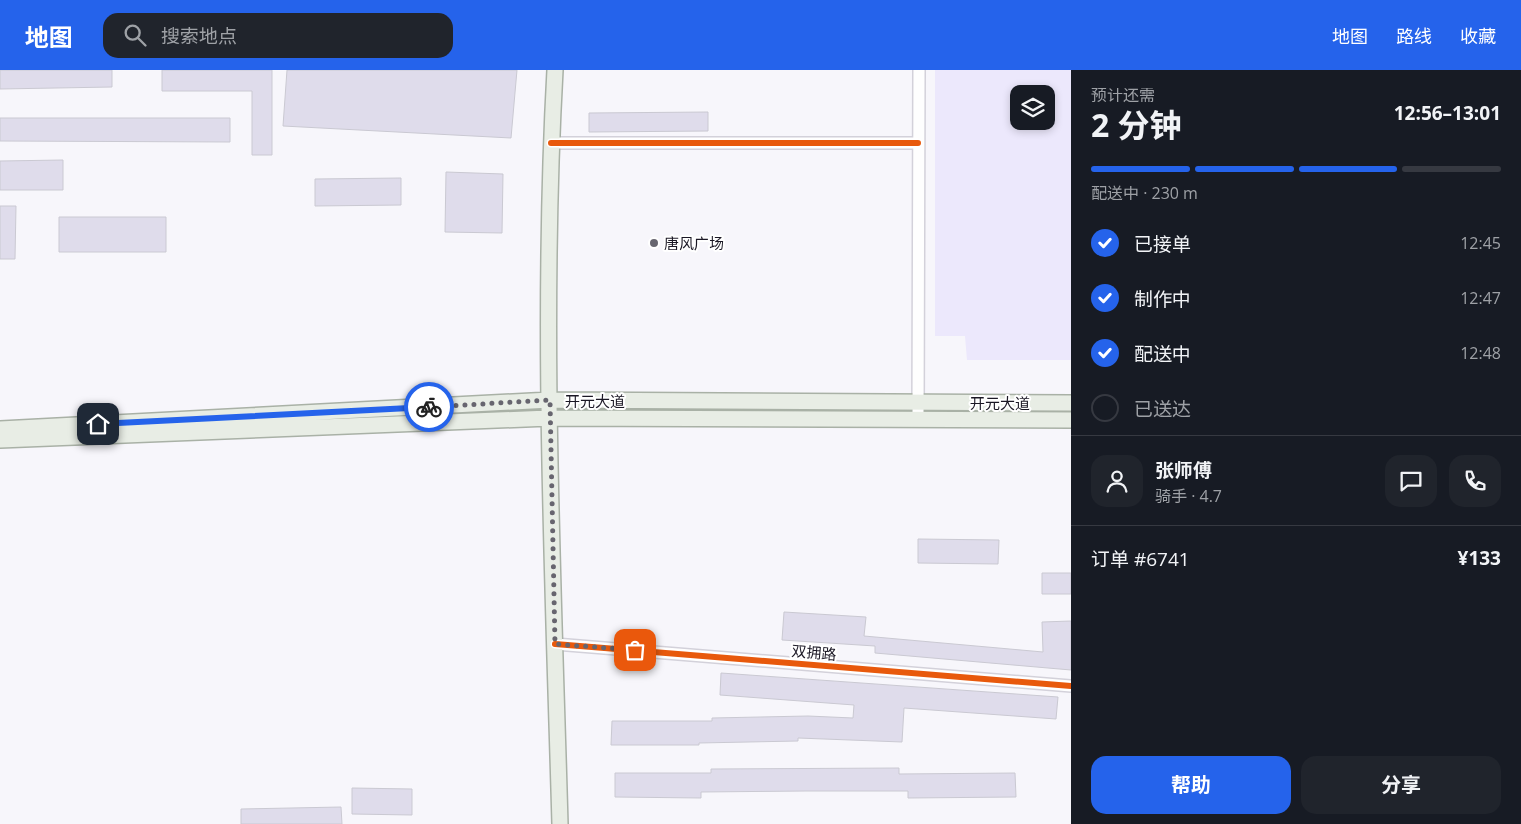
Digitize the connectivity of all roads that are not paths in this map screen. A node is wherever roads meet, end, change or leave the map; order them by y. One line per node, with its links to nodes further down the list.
1 (555, 70): 3 (main road)
2 (919, 70): 4 (street)
3 (551, 143): 4 (street); 5 (main road)
4 (918, 143): 6 (street)
5 (550, 400): 6 (main road, 开元大道); 8 (main road); 11 (main road, 开元大道)
6 (918, 403): 7 (main road, 开元大道); 9 (street)
7 (1071, 404)
8 (549, 418): 9 (main road, 开元大道); 12 (main road, 开元大道); 13 (main road)
9 (918, 420): 10 (main road, 开元大道)
10 (1071, 420)
11 (0, 429)
12 (0, 440)
13 (555, 644): 14 (street, 双拥路); 15 (main road)
14 (1071, 686)
15 (560, 824)

